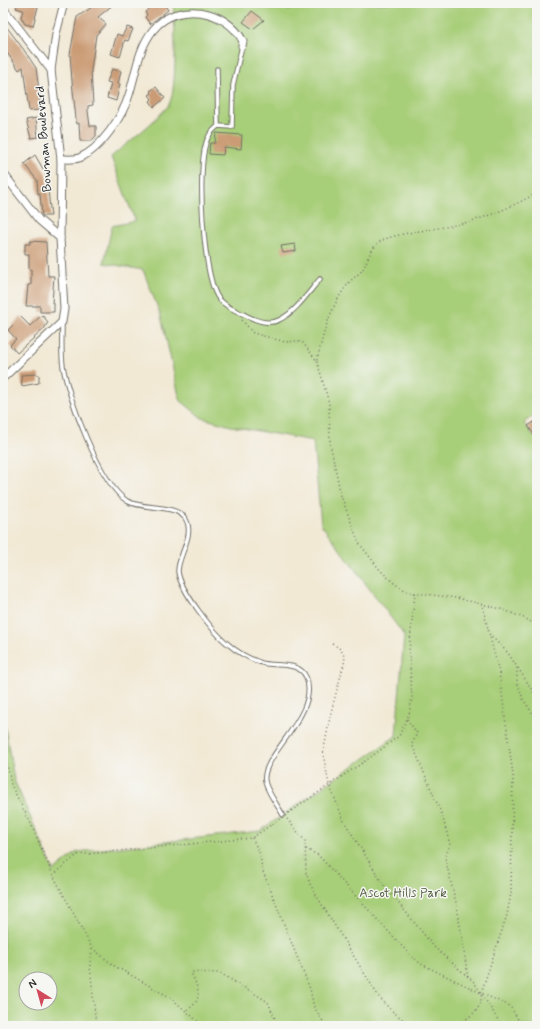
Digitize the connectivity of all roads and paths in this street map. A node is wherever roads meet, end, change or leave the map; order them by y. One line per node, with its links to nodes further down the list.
1 (64, 3): 5 (street, Bowman Boulevard)
2 (3, 8): 5 (street)
3 (242, 46): 6 (lane); 7 (street)
4 (217, 69): 6 (lane)
5 (51, 70): 7 (street, Bowman Boulevard)
6 (218, 126): 12 (lane)
7 (61, 159): 10 (street, Bowman Boulevard)
8 (3, 173): 10 (street)
9 (537, 193): 14 (path)
10 (60, 238): 13 (street, Bowman Boulevard)
11 (320, 279): 12 (lane)
12 (233, 309): 14 (path)
13 (62, 322): 15 (street); 29 (lane)
14 (317, 361): 18 (path)
15 (3, 378)
16 (537, 558): 17 (path)
17 (537, 574)
18 (415, 593): 19 (path); 25 (path)
19 (482, 605): 20 (path); 21 (path)
20 (537, 626)
21 (490, 636): 23 (path); 37 (path)
22 (332, 644): 28 (path)
23 (517, 666): 24 (path); 26 (path)
24 (537, 698)
25 (407, 719): 28 (path); 36 (path)
26 (537, 720)
27 (3, 740): 32 (path)
28 (329, 784): 29 (path); 36 (path)
29 (284, 815): 30 (path); 31 (path)
30 (252, 838): 32 (path); 42 (path)
31 (306, 848): 37 (path); 43 (path)
32 (52, 875): 33 (path)
33 (92, 948): 38 (path); 39 (path)
34 (537, 950): 35 (path)
35 (537, 974)
36 (468, 977): 37 (path)
37 (481, 992): 44 (path); 45 (path); 46 (path)
38 (187, 1010): 40 (path); 41 (path)
39 (96, 1026)
40 (203, 1026)
41 (278, 1026)
42 (326, 1026)
43 (411, 1026)
44 (457, 1026)
45 (502, 1026)
46 (522, 1026)

